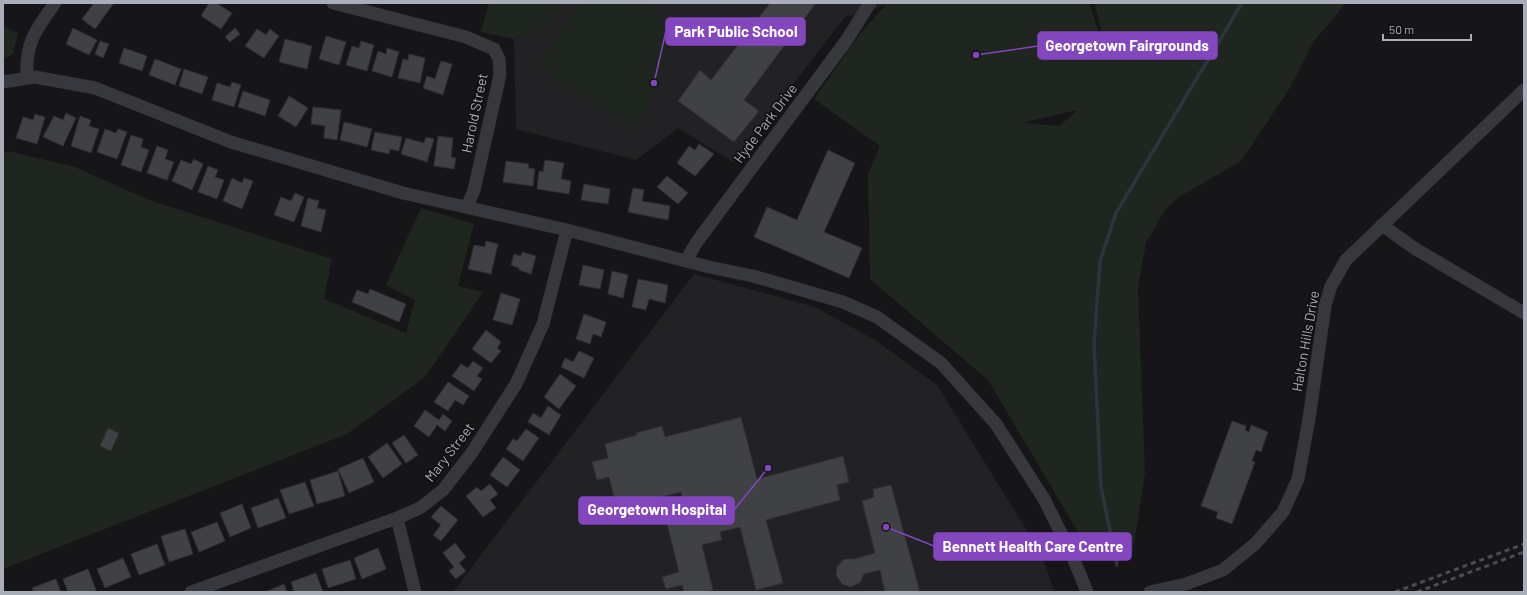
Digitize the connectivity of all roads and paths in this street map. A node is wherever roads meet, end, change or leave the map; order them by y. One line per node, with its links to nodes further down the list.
1 (55, 3): 4 (street)
2 (333, 3): 7 (street, Harold Street)
3 (870, 3): 10 (street, Hyde Park Drive)
4 (27, 78): 5 (street); 7 (street)
5 (3, 82)
6 (1524, 90): 8 (street, Halton Hills Drive)
7 (467, 206): 9 (street)
8 (1382, 226): 11 (street); 16 (street, Halton Hills Drive)
9 (567, 230): 10 (street); 12 (street, Mary Street)
10 (686, 261): 15 (street)
11 (1524, 313)
12 (397, 518): 13 (street, Mary Street); 14 (street)
13 (191, 592)
14 (415, 592)
15 (1087, 592)
16 (1150, 592)

